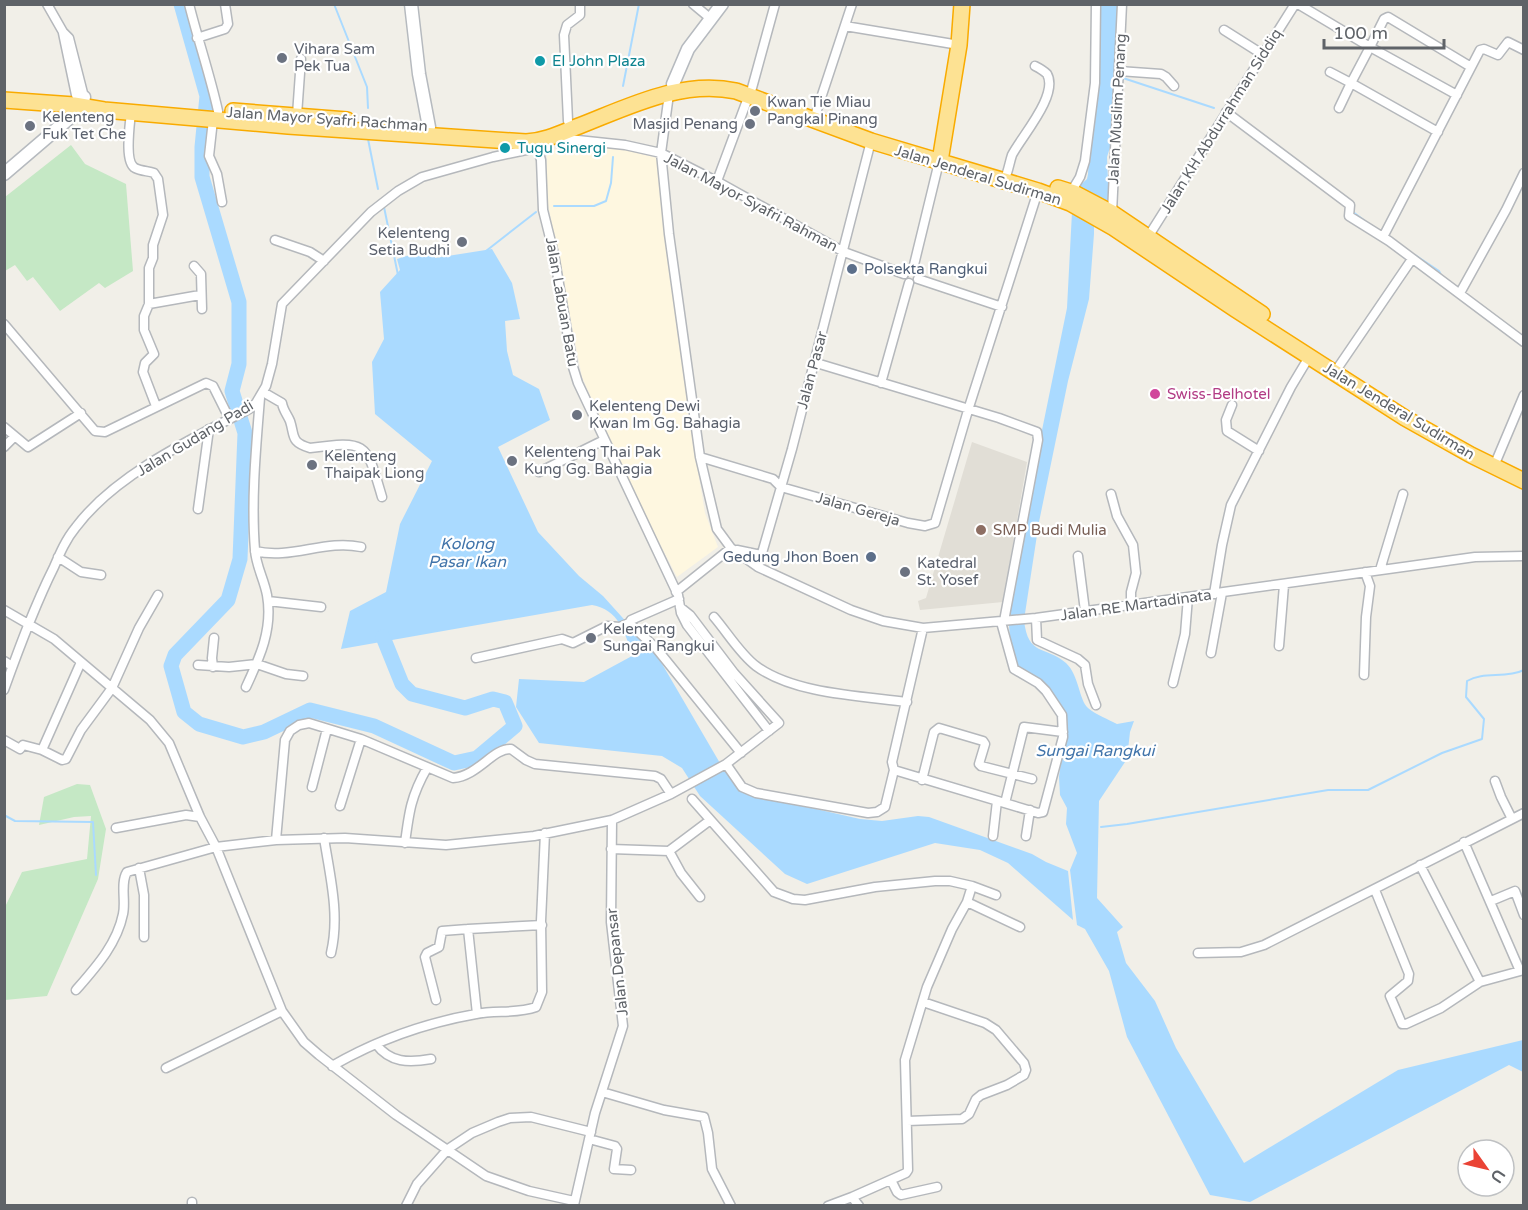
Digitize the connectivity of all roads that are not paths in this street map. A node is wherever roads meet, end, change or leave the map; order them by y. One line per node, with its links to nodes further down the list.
1 (47, 4): 34 (street)
2 (189, 4): 17 (street)
3 (225, 4): 17 (street)
4 (411, 4): 42 (main road)
5 (580, 4): 41 (street)
6 (693, 4): 14 (street)
7 (722, 4): 14 (main road)
8 (775, 4): 31 (street)
9 (852, 4): 15 (street)
10 (962, 4): 18 (highway)
11 (1096, 4): 55 (street)
12 (1122, 4): 25 (street, Jalan Muslim Penang)
13 (1296, 4): 19 (street); 21 (street, Jalan KH Abdurrahman Siddiq)
14 (711, 19): 29 (main road)
15 (845, 26): 18 (street); 38 (street)
16 (1224, 30): 21 (street)
17 (197, 38): 39 (street)
18 (959, 45): 49 (highway)
19 (1370, 47): 24 (street); 27 (street); 32 (street)
20 (1524, 50): 24 (street)
21 (1262, 54): 37 (street, Jalan KH Abdurrahman Siddiq)
22 (301, 59): 40 (street)
23 (1035, 66): 50 (street)
24 (1471, 68): 32 (street)
25 (1119, 70): 28 (street); 57 (street, Jalan Muslim Penang)
26 (1330, 72): 27 (street)
27 (1351, 83): 35 (street); 43 (street)
28 (1174, 86)
29 (671, 89): 31 (highway, Jalan Jenderal Sudirman); 41 (highway, Jalan Jenderal Sudirman); 45 (highway, Jalan Jenderal Sudirman); 47 (street)
30 (4, 90): 34 (highway)
31 (750, 92): 38 (highway, Jalan Jenderal Sudirman); 46 (highway, Jalan Jenderal Sudirman); 53 (street)
32 (1457, 95): 43 (street)
33 (4, 100): 34 (highway)
34 (78, 103): 36 (highway, Jalan Mayor Syafri Rachman); 39 (highway, Jalan Mayor Syafri Rachman); 52 (main road)
35 (1339, 108)
36 (131, 112): 39 (highway, Jalan Mayor Syafri Rachman); 71 (street)
37 (1226, 112): 58 (street); 59 (street, Jalan KH Abdurrahman Siddiq)
38 (816, 113): 49 (highway, Jalan Jenderal Sudirman)
39 (209, 115): 40 (highway, Jalan Mayor Syafri Rachman); 44 (highway, Jalan Mayor Syafri Rachman); 56 (street)
40 (297, 115): 42 (highway, Jalan Mayor Syafri Rachman)
41 (568, 121): 42 (highway, Jalan Mayor Syafri Rachman)
42 (429, 127)
43 (1438, 132): 58 (street)
44 (493, 139): 45 (highway, Jalan Mayor Syafri Rachman); 48 (street)
45 (544, 141): 47 (street, Jalan Mayor Syafri Rahman); 48 (street, Jalan Gudang Padi); 90 (street, Jalan Labuan Batu)
46 (871, 141): 49 (highway, Jalan Jenderal Sudirman); 61 (street, Jalan Pasar)
47 (661, 153): 53 (street, Jalan Mayor Syafri Rahman); 93 (street)
48 (493, 157): 63 (street, Jalan Gudang Padi)
49 (940, 158): 50 (highway, Jalan Jenderal Sudirman); 54 (highway, Jalan Jenderal Sudirman); 65 (street)
50 (1007, 173): 55 (highway, Jalan Jenderal Sudirman)
51 (1524, 173): 69 (street)
52 (4, 174)
53 (717, 181): 61 (street, Jalan Mayor Syafri Rahman)
54 (1038, 191): 55 (highway, Jalan Jenderal Sudirman); 72 (street)
55 (1072, 196): 57 (highway, Jalan Jenderal Sudirman)
56 (222, 202)
57 (1104, 213): 59 (highway, Jalan Jenderal Sudirman); 76 (highway, Jalan Jenderal Sudirman)
58 (1384, 234): 62 (street)
59 (1148, 237): 78 (highway, Jalan Jenderal Sudirman)
60 (275, 240): 63 (street)
61 (844, 252): 66 (street, Jalan Mayor Syafri Rahman); 77 (street, Jalan Pasar)
62 (1412, 259): 69 (street); 78 (street)
63 (324, 261): 80 (street, Jalan Gudang Padi)
64 (194, 266): 70 (street)
65 (913, 269): 66 (street); 67 (street)
66 (904, 274): 68 (street)
67 (918, 279): 68 (street); 72 (street)
68 (909, 283): 79 (street)
69 (1461, 291): 75 (street)
70 (200, 295): 71 (street); 73 (street)
71 (149, 304): 83 (street)
72 (1002, 307): 84 (street)
73 (202, 309)
74 (4, 324): 85 (street)
75 (1524, 342)
76 (1309, 357): 92 (street); 97 (highway, Jalan Jenderal Sudirman)
77 (813, 363): 79 (street); 98 (street, Jalan Pasar)
78 (1339, 366): 94 (highway, Jalan Jenderal Sudirman)
79 (882, 383): 84 (street)
80 (261, 395): 86 (street, Jalan Gudang Padi); 101 (street); 105 (street)
81 (1524, 395): 94 (street)
82 (1232, 405): 92 (street)
83 (156, 406): 85 (street); 86 (street)
84 (969, 410): 98 (street, Jalan Gereja); 126 (street)
85 (81, 413): 89 (street)
86 (229, 418): 88 (street, Jalan Gudang Padi)
87 (4, 427): 89 (street)
88 (209, 429): 102 (street); 109 (street, Jalan Gudang Padi)
89 (14, 436): 91 (street)
90 (604, 440): 95 (street); 118 (street, Jalan Labuan Batu)
91 (4, 447)
92 (1259, 451): 115 (street)
93 (700, 457): 98 (street, Jalan Gereja); 104 (street)
94 (1497, 459): 96 (highway, Jalan Jenderal Sudirman)
95 (539, 472)
96 (1524, 472)
97 (1524, 481)
98 (781, 488): 106 (street, Jalan Pasar)
99 (1111, 494): 120 (street)
100 (1403, 494): 111 (street)
101 (382, 497)
102 (198, 509)
103 (362, 547): 105 (street)
104 (730, 548): 106 (street); 110 (street, Jalan RE Martadinata); 118 (street)
105 (255, 551): 119 (street)
106 (761, 555): 110 (street, Jalan Pasar)
107 (1078, 556): 123 (street)
108 (1524, 556): 111 (street, Jalan RE Martadinata)
109 (58, 557): 113 (street); 127 (street, Jalan Gudang Padi)
110 (758, 567): 129 (street, Jalan RE Martadinata)
111 (1380, 570): 112 (street, Jalan RE Martadinata)
112 (1365, 572): 114 (street, Jalan RE Martadinata); 139 (street)
113 (101, 575)
114 (1284, 585): 115 (street, Jalan RE Martadinata); 131 (street)
115 (1218, 593): 117 (street, Jalan RE Martadinata); 132 (street)
116 (158, 595): 144 (street)
117 (1188, 597): 120 (street, Jalan RE Martadinata); 142 (street)
118 (679, 599): 128 (street); 141 (street, Jalan Labuan Batu)
119 (268, 601): 121 (street); 136 (street)
120 (1131, 605): 123 (street, Jalan RE Martadinata)
121 (321, 607)
122 (4, 609): 127 (street)
123 (1085, 611): 125 (street, Jalan RE Martadinata)
124 (714, 617): 146 (street)
125 (1036, 618): 126 (street, Jalan RE Martadinata); 147 (street)
126 (1004, 622): 129 (street, Jalan RE Martadinata); 150 (street)
127 (28, 624): 134 (street); 135 (street, Jalan Gudang Padi)
128 (625, 625): 133 (street); 154 (street)
129 (923, 628): 146 (street)
130 (214, 638): 138 (street)
131 (1279, 646)
132 (1211, 653)
133 (476, 658)
134 (81, 662): 144 (street); 153 (street)
135 (8, 663): 145 (street, Jalan Gudang Padi)
136 (256, 664): 138 (street); 140 (street); 143 (street)
137 (198, 665): 138 (street)
138 (213, 667)
139 (1364, 675)
140 (303, 676)
141 (730, 676): 149 (street); 149 (street)
142 (1173, 683)
143 (246, 687)
144 (112, 688): 153 (street); 169 (street)
145 (4, 690)
146 (907, 702): 157 (street)
147 (1096, 705)
148 (327, 729): 151 (street); 162 (street); 178 (street)
149 (769, 731): 154 (street)
150 (1063, 732): 158 (street); 167 (street)
151 (361, 739): 156 (street); 166 (street)
152 (4, 740): 153 (street)
153 (42, 750)
154 (741, 753): 155 (street)
155 (725, 765): 157 (street); 163 (street)
156 (427, 768): 163 (street); 180 (street)
157 (894, 770): 160 (street)
158 (1012, 774): 159 (street); 160 (street); 165 (street)
159 (1032, 779)
160 (922, 780): 165 (street)
161 (1495, 781): 170 (street)
162 (312, 787)
163 (671, 794): 171 (street)
164 (692, 800): 172 (street)
165 (1001, 802): 167 (street); 175 (street)
166 (340, 806)
167 (1030, 810): 176 (street)
168 (1524, 813): 170 (street)
169 (200, 817): 173 (street); 181 (street)
170 (1512, 819): 179 (street)
171 (612, 820): 174 (street); 182 (street, Jalan Depansar)
172 (709, 820): 183 (street); 186 (street)
173 (116, 828)
174 (545, 833): 180 (street); 193 (street)
175 (993, 836)
176 (1026, 836)
177 (324, 838): 178 (street); 180 (street); 197 (street)
178 (276, 840): 181 (street)
179 (1464, 842): 184 (street); 190 (street)
180 (405, 843)
181 (216, 847): 185 (street); 204 (street)
182 (610, 849): 183 (street); 210 (street, Jalan Depansar)
183 (669, 851): 189 (street)
184 (1420, 866): 187 (street); 200 (street)
185 (140, 868): 196 (street); 201 (street)
186 (972, 886): 188 (street); 191 (street)
187 (1375, 890): 198 (street); 200 (street)
188 (996, 895)
189 (700, 897)
190 (1491, 901): 192 (street); 199 (street)
191 (967, 902): 194 (street); 203 (street)
192 (1524, 915)
193 (542, 925): 195 (street); 205 (street)
194 (1020, 927)
195 (468, 929): 202 (street); 205 (street)
196 (144, 937)
197 (331, 953)
198 (1198, 953)
199 (1522, 970): 200 (street)
200 (1480, 982)
201 (76, 990)
202 (436, 1000)
203 (923, 1002): 211 (street); 211 (street)
204 (282, 1011): 208 (street); 209 (street)
205 (477, 1014): 206 (street)
206 (376, 1044): 207 (street); 208 (street)
207 (431, 1059)
208 (332, 1066): 213 (street)
209 (166, 1068)
210 (602, 1092): 212 (street, Jalan Depansar); 220 (street)
211 (907, 1121): 215 (street)
212 (590, 1136): 213 (street); 214 (street); 218 (street, Jalan Depansar)
213 (448, 1149): 218 (street); 219 (street)
214 (631, 1170)
215 (891, 1180): 216 (street); 217 (street)
216 (937, 1187)
217 (852, 1197): 221 (street); 222 (street)
218 (574, 1203)
219 (405, 1206)
220 (731, 1206)
221 (828, 1206)
222 (859, 1206)

